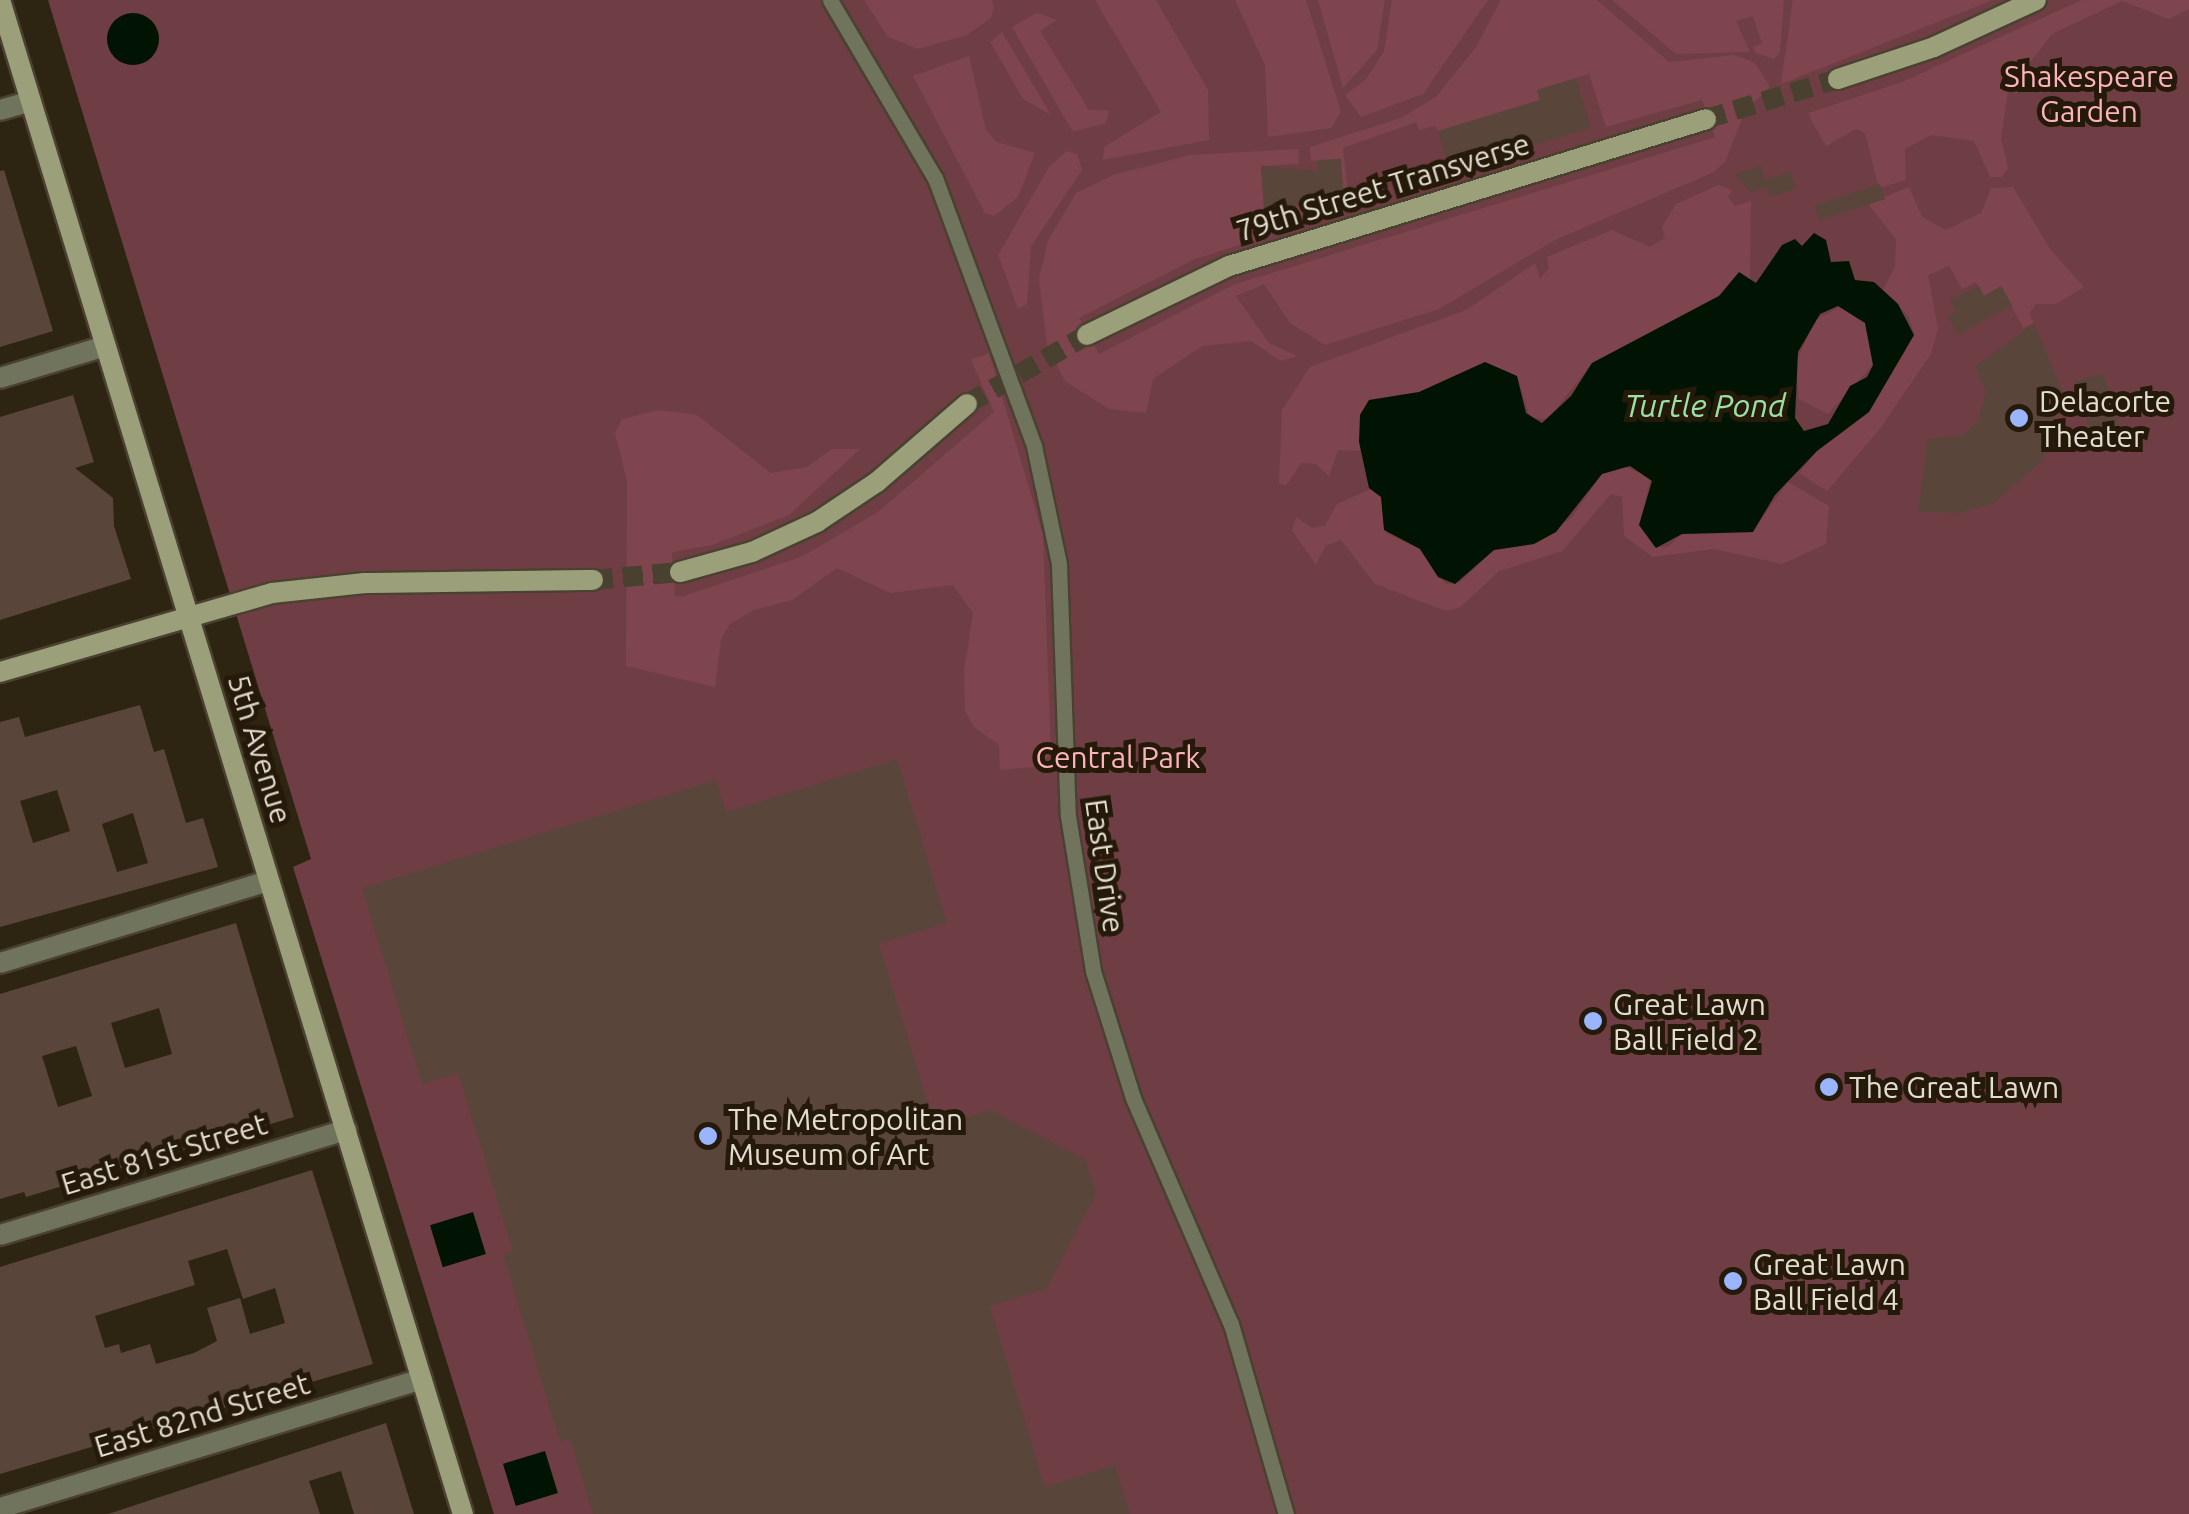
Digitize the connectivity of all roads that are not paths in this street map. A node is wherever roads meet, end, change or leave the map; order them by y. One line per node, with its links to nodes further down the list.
1 (0, 0): 5 (main road, 5th Avenue)
2 (830, 0): 23 (street, East Drive)
3 (2036, 0): 4 (main road)
4 (1838, 78)
5 (30, 101): 6 (street); 9 (main road, 5th Avenue)
6 (0, 110)
7 (1706, 118): 8 (main road, 79th Street Transverse)
8 (1087, 335)
9 (106, 346): 10 (street); 14 (main road, 5th Avenue)
10 (0, 378)
11 (966, 404): 12 (main road)
12 (680, 572)
13 (593, 580): 14 (main road)
14 (187, 613): 15 (main road); 16 (main road, 5th Avenue)
15 (0, 672)
16 (269, 881): 17 (street); 18 (main road, 5th Avenue)
17 (0, 963)
18 (346, 1130): 19 (street, East 81st Street); 20 (main road, 5th Avenue)
19 (0, 1235)
20 (422, 1379): 21 (street, East 82nd Street); 22 (main road, 5th Avenue)
21 (0, 1508)
22 (463, 1514)
23 (1286, 1514)

